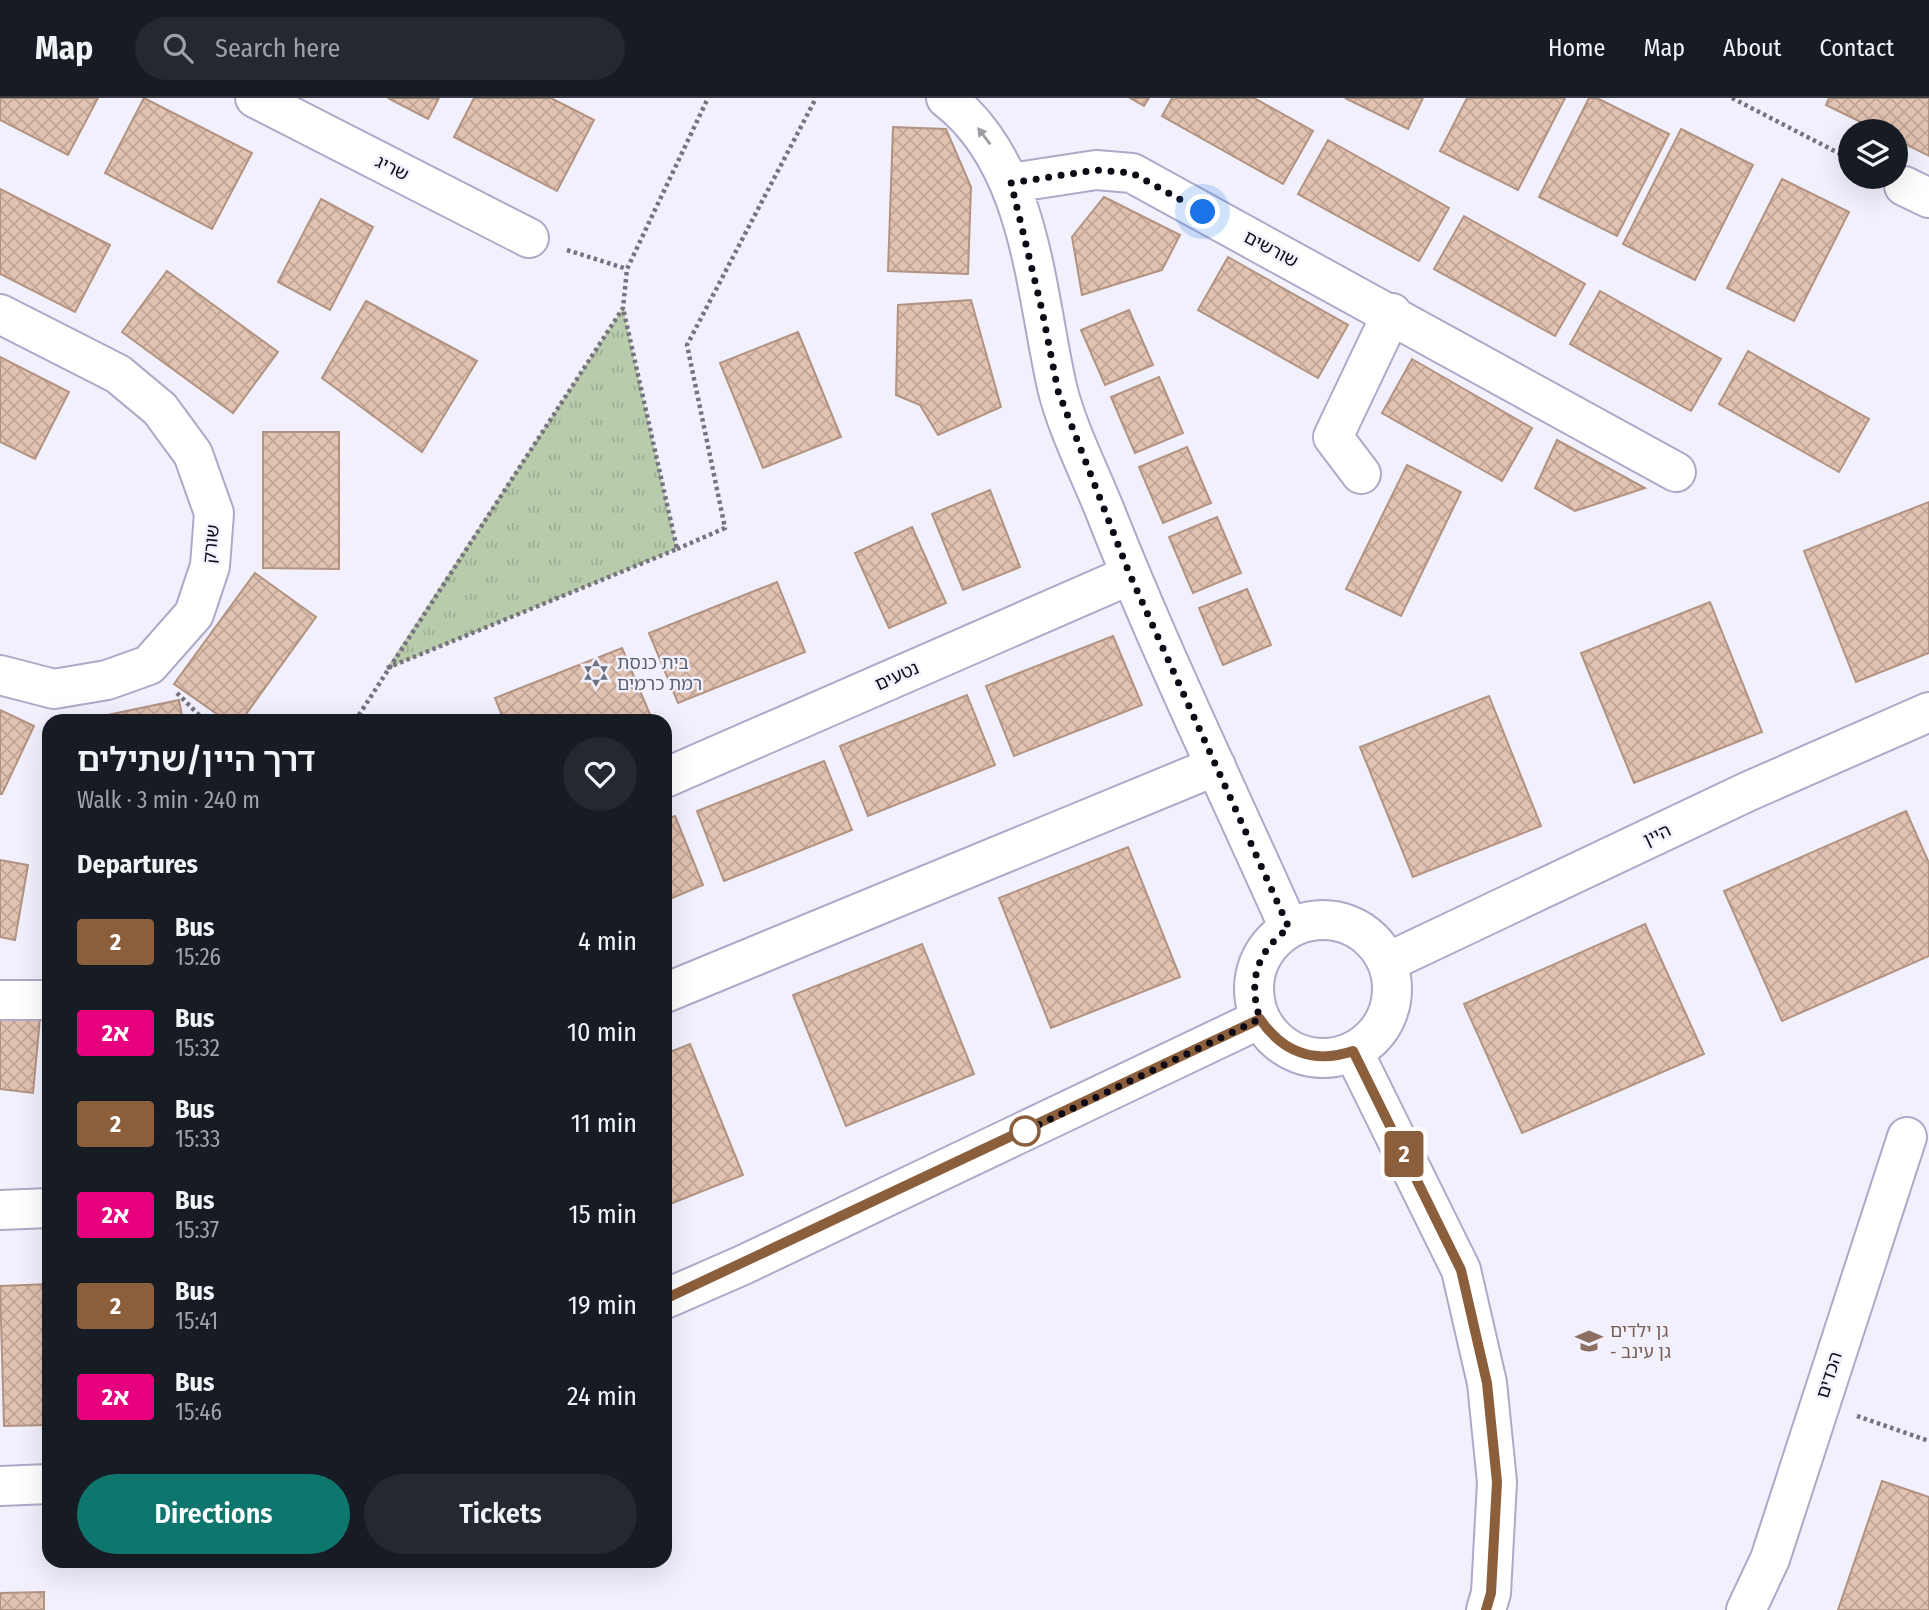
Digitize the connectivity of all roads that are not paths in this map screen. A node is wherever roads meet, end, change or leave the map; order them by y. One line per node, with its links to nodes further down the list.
1 (255, 98): 4 (street, שריג)
2 (946, 98): 3 (street, one-way to 2)
3 (1011, 183): 5 (street, שורשים); 9 (street)
4 (529, 238)
5 (1392, 313): 7 (street, שורשים); 8 (street)
6 (0, 314): 10 (street, שורק)
7 (1676, 472)
8 (1361, 474)
9 (1130, 575): 12 (street); 13 (street, נטעים)
10 (0, 675)
11 (1929, 712): 15 (street, היין)
12 (1216, 766): 14 (street); 16 (street)
13 (672, 775)
14 (1289, 928): 15 (street); 19 (street)
15 (1388, 962): 20 (street)
16 (672, 990)
17 (0, 1000): 18 (street)
18 (42, 1000)
19 (1260, 1019): 20 (street); 24 (street)
20 (1353, 1051): 27 (street)
21 (1907, 1137): 28 (street, הכדים)
22 (42, 1208): 23 (street)
23 (0, 1210)
24 (672, 1296)
25 (42, 1484): 26 (street)
26 (0, 1486)
27 (1486, 1610)
28 (1746, 1610)

